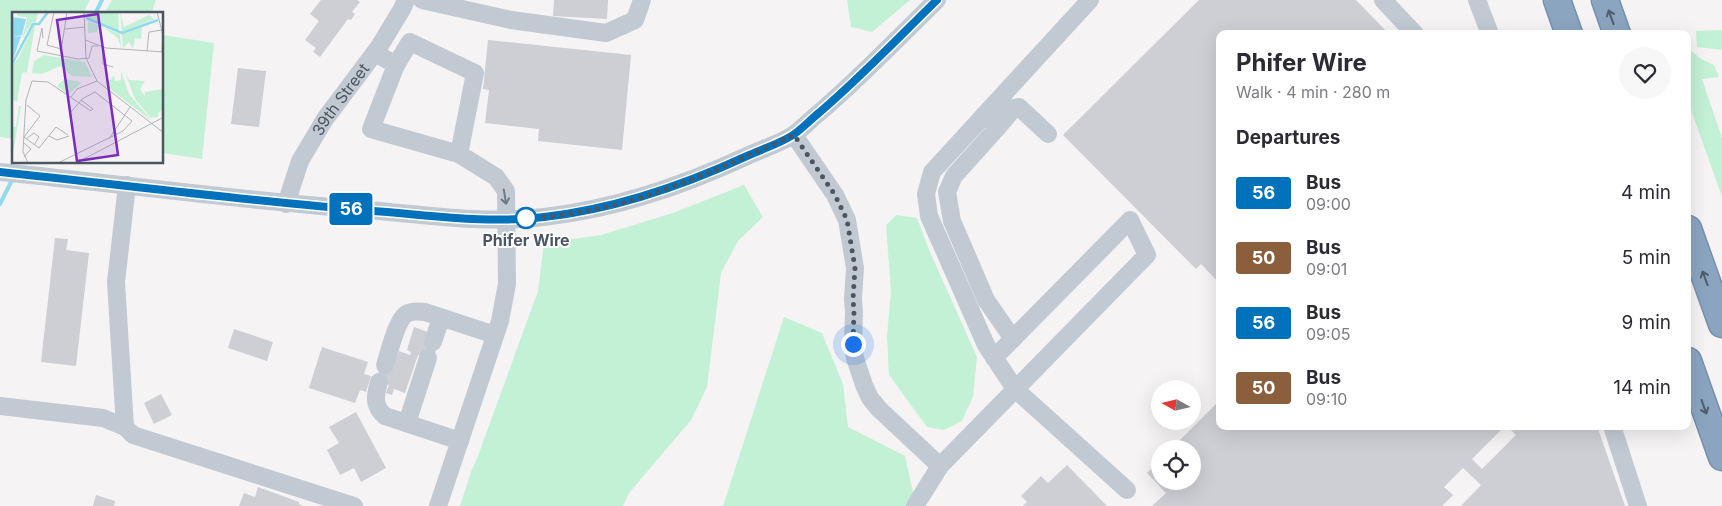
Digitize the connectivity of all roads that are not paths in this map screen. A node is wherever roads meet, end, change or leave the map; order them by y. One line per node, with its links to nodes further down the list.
1 (406, 0): 14 (street, 39th Street)
2 (422, 0): 3 (street)
3 (642, 0)
4 (937, 0): 19 (street)
5 (1090, 0): 16 (street)
6 (1383, 0): 10 (street)
7 (1477, 0): 11 (street)
8 (1557, 0): 12 (highway)
9 (1604, 0): 13 (highway, one-way to 9)
10 (1411, 30)
11 (1488, 30)
12 (1568, 30)
13 (1615, 30)
14 (375, 53): 15 (street); 23 (street, 39th Street)
15 (396, 65): 20 (street); 20 (street)
16 (984, 115): 17 (street); 30 (street)
17 (998, 127): 18 (street); 29 (street)
18 (1048, 134)
19 (794, 135): 24 (street); 39 (street)
20 (459, 154): 24 (street, one-way to 24)
21 (0, 172): 22 (street)
22 (128, 185): 23 (street); 35 (street)
23 (286, 204): 24 (street)
24 (507, 219): 28 (street)
25 (1691, 237): 27 (highway, one-way to 25)
26 (441, 318): 28 (street); 34 (street); 34 (street)
27 (1722, 324)
28 (495, 335): 37 (street)
29 (1013, 339): 30 (street); 32 (street)
30 (994, 358): 32 (street)
31 (1691, 369): 38 (highway, one-way to 38)
32 (1015, 389): 39 (street); 40 (street)
33 (0, 406): 35 (street)
34 (407, 423): 37 (street)
35 (125, 427): 41 (street)
36 (1613, 430): 44 (street)
37 (460, 441): 42 (street)
38 (1722, 457)
39 (940, 466): 43 (street)
40 (1127, 490)
41 (353, 506)
42 (438, 506)
43 (915, 506)
44 (1638, 506)

